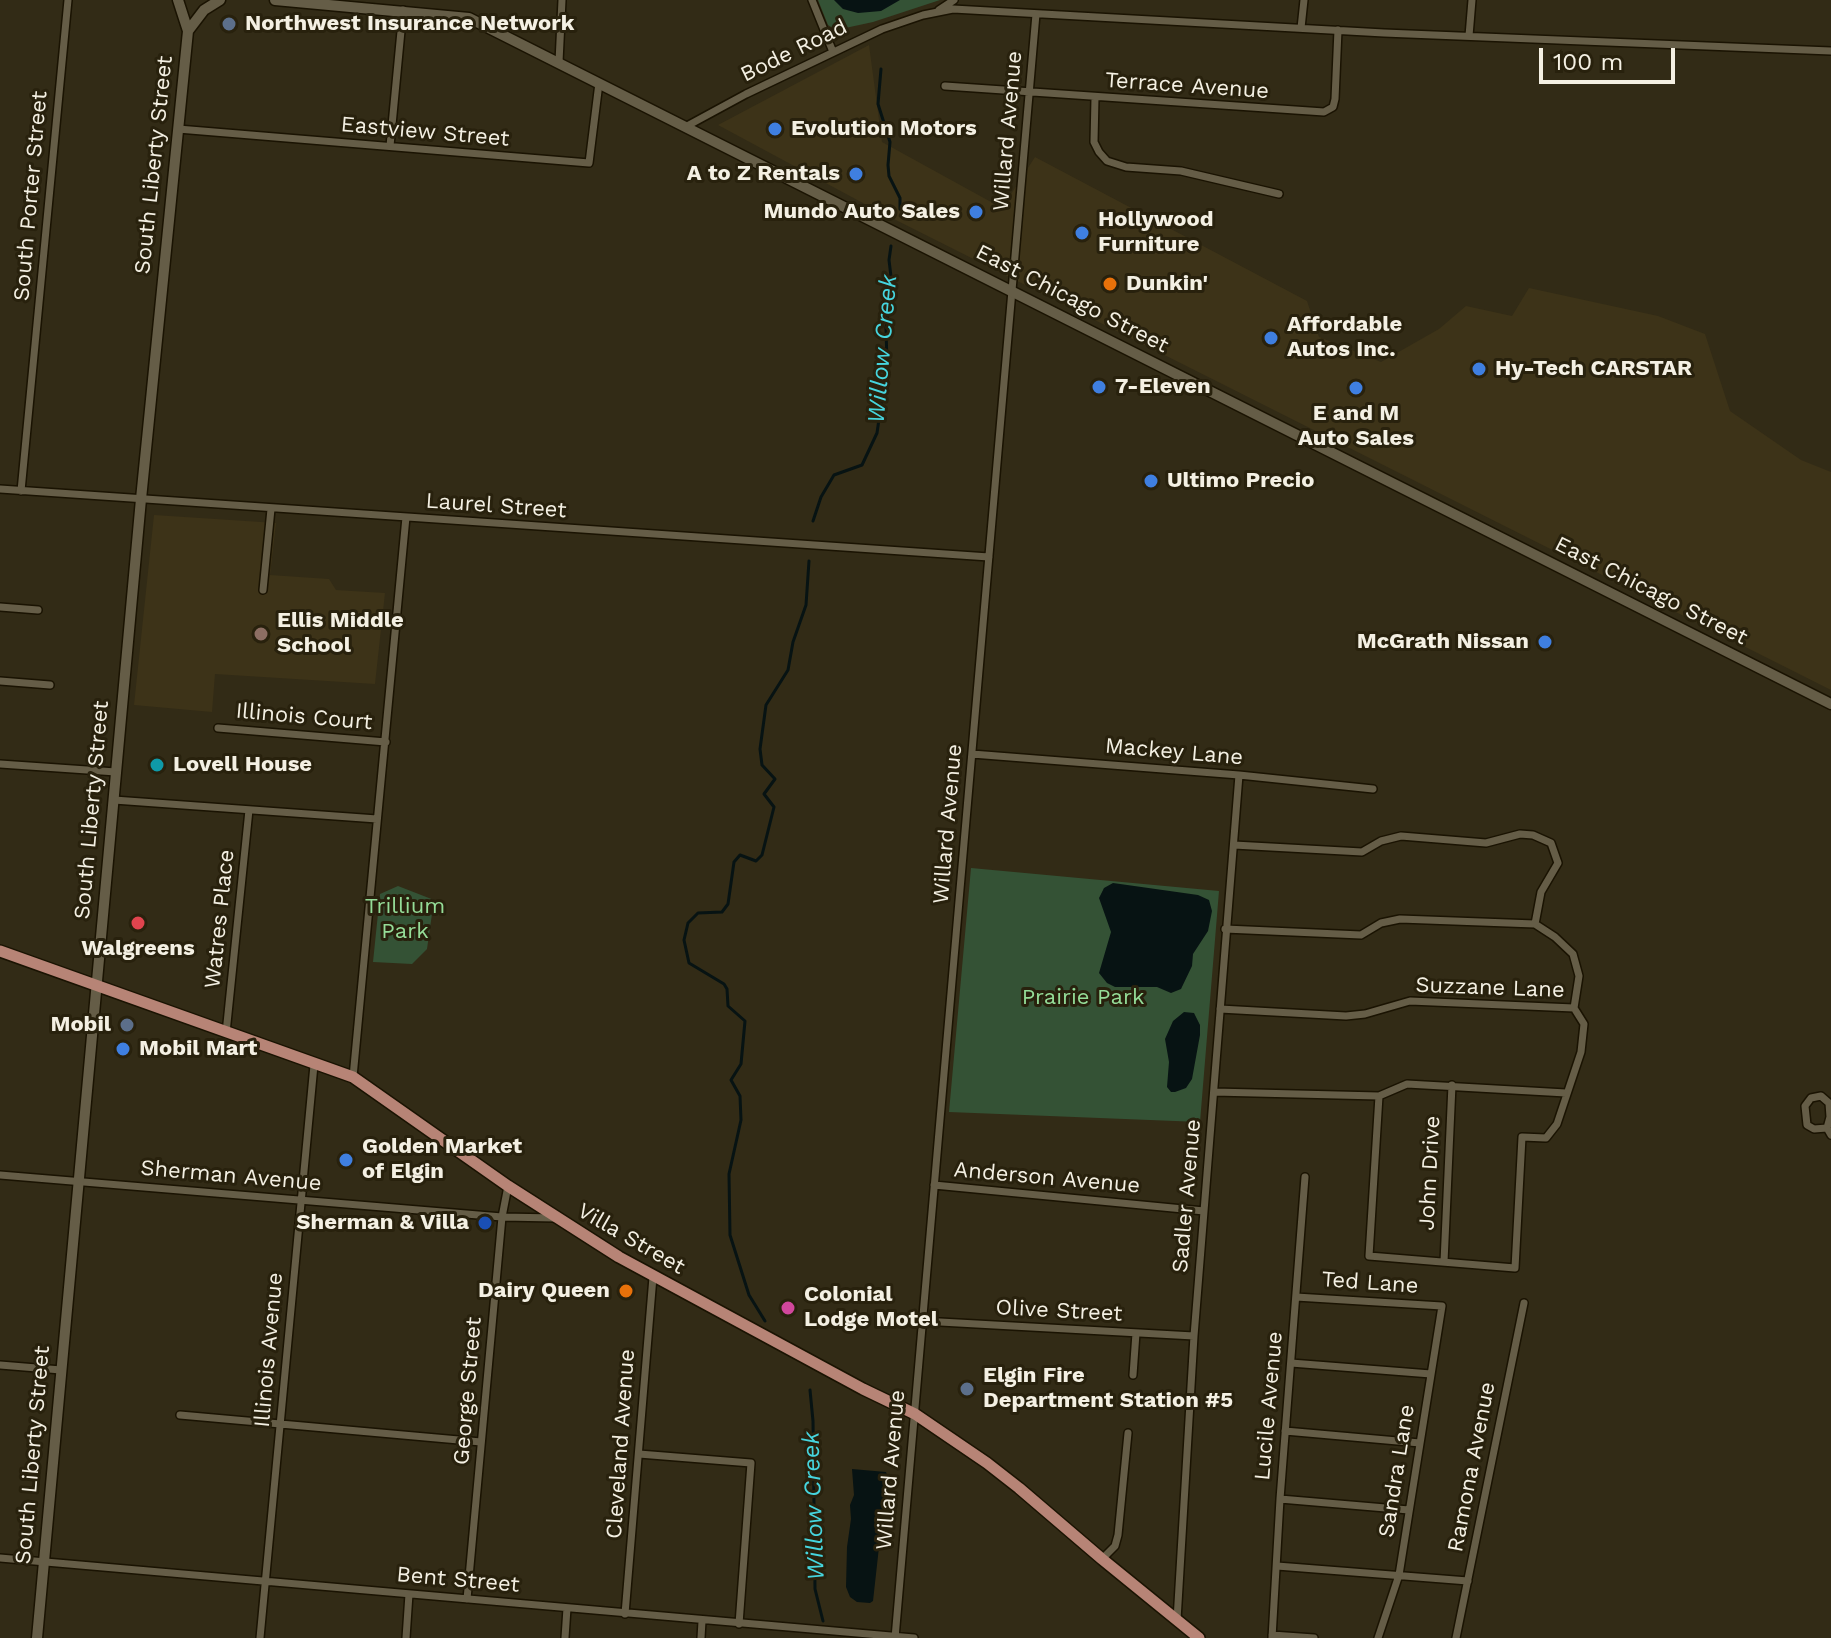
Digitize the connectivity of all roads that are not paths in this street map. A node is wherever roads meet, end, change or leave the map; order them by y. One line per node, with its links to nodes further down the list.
1 (68, 0): 30 (street, South Porter Street)
2 (178, 0): 15 (main road)
3 (220, 0): 15 (main road, South Liberty Street)
4 (275, 0): 10 (main road, East Chicago Street)
5 (562, 0): 19 (street)
6 (812, 0): 18 (street)
7 (954, 0): 11 (street)
8 (1304, 0): 13 (street)
9 (1472, 0): 16 (street)
10 (403, 10): 19 (main road, East Chicago Street); 26 (street)
11 (937, 11): 12 (street, Bode Road); 18 (street, Bode Road)
12 (1036, 14): 13 (street, Bode Road); 22 (street, Willard Avenue)
13 (1301, 28): 14 (street, Bode Road)
14 (1338, 30): 16 (street, Bode Road); 23 (street, Terrace Avenue)
15 (188, 31): 25 (main road, South Liberty Street)
16 (1469, 36): 17 (street, Bode Road)
17 (1831, 51)
18 (833, 52): 24 (street, Bode Road)
19 (559, 62): 20 (main road, East Chicago Street)
20 (599, 83): 24 (main road, East Chicago Street); 26 (street, Eastview Street)
21 (945, 86): 22 (street, Terrace Avenue)
22 (1029, 94): 23 (street, Terrace Avenue); 28 (street, Willard Avenue)
23 (1095, 98): 27 (street)
24 (687, 126): 28 (main road, East Chicago Street)
25 (178, 129): 26 (street, Eastview Street); 31 (main road, South Liberty Street)
26 (390, 146)
27 (1279, 194)
28 (1012, 291): 34 (street, Willard Avenue); 40 (main road, East Chicago Street)
29 (0, 489): 30 (street, Laurel Street)
30 (21, 491): 31 (street, Laurel Street)
31 (141, 499): 32 (street, Laurel Street); 45 (main road, South Liberty Street)
32 (271, 509): 33 (street, Laurel Street); 35 (street)
33 (406, 517): 34 (street, Laurel Street); 42 (street)
34 (989, 557): 43 (street, Willard Avenue)
35 (263, 590)
36 (0, 607): 37 (street)
37 (38, 610)
38 (0, 681): 39 (street)
39 (50, 685)
40 (1831, 704)
41 (218, 728): 42 (street, Illinois Court)
42 (386, 742): 50 (street)
43 (972, 754): 46 (street, Mackey Lane); 69 (street, Willard Avenue)
44 (0, 764): 45 (street)
45 (116, 772): 48 (main road, South Liberty Street)
46 (1239, 775): 47 (street, Mackey Lane); 51 (street, Sadler Avenue)
47 (1373, 789)
48 (114, 800): 49 (street); 55 (main road, South Liberty Street)
49 (249, 810): 50 (street); 58 (street, Watres Place)
50 (377, 819): 60 (street)
51 (1234, 845): 52 (street); 53 (street, Sadler Avenue)
52 (1535, 924): 53 (street); 56 (street)
53 (1225, 929): 57 (street, Sadler Avenue)
54 (0, 951): 55 (main road, Villa Street)
55 (96, 985): 58 (main road, Villa Street); 68 (main road, South Liberty Street)
56 (1574, 1008): 57 (street, Suzzane Lane); 63 (street, Suzzane Lane)
57 (1220, 1009): 62 (street, Sadler Avenue)
58 (226, 1033): 59 (main road, Villa Street)
59 (314, 1065): 60 (main road, Villa Street); 71 (street, Illinois Avenue)
60 (353, 1077): 70 (main road, Villa Street)
61 (1452, 1085): 63 (street); 64 (street); 75 (street, John Drive)
62 (1214, 1092): 64 (street); 72 (street, Sadler Avenue)
63 (1566, 1093): 75 (street, Suzzane Lane)
64 (1379, 1096): 75 (street)
65 (1829, 1132): 65 (street)
66 (0, 1175): 68 (street, Sherman Avenue)
67 (1305, 1177): 77 (street, Lucile Avenue)
68 (78, 1181): 71 (street, Sherman Avenue); 85 (main road, South Liberty Street)
69 (934, 1185): 72 (street, Anderson Avenue); 80 (street, Willard Avenue)
70 (508, 1186): 73 (street, George Street); 74 (main road, Villa Street)
71 (301, 1199): 73 (street, Sherman Avenue); 90 (street, Illinois Avenue)
72 (1204, 1211): 82 (street, Sadler Avenue)
73 (502, 1217): 74 (street, Sherman Avenue); 93 (street, George Street)
74 (556, 1218): 76 (main road, Villa Street)
75 (1444, 1262)
76 (653, 1277): 88 (main road, Villa Street); 95 (street, Cleveland Avenue)
77 (1296, 1297): 79 (street, Ted Lane); 83 (street, Lucile Avenue)
78 (1524, 1303): 104 (street, Ramona Avenue)
79 (1442, 1306): 86 (street, Sandra Lane)
80 (922, 1321): 81 (street, Olive Street); 88 (street, Willard Avenue)
81 (1136, 1333): 82 (street, Olive Street); 87 (street)
82 (1194, 1336): 109 (street, Sadler Avenue)
83 (1291, 1363): 86 (street); 91 (street, Lucile Avenue)
84 (0, 1365): 85 (street)
85 (61, 1370): 100 (main road, South Liberty Street)
86 (1431, 1374): 94 (street, Sandra Lane)
87 (1133, 1375)
88 (915, 1414): 99 (main road, Villa Street); 112 (street, Willard Avenue)
89 (180, 1415): 90 (street)
90 (281, 1425): 93 (street); 103 (street, Illinois Avenue)
91 (1285, 1431): 94 (street); 96 (street, Lucile Avenue)
92 (1128, 1433): 99 (street)
93 (481, 1442): 106 (street, George Street)
94 (1420, 1443): 97 (street, Sandra Lane)
95 (639, 1454): 108 (street, Cleveland Avenue); 111 (street)
96 (1280, 1499): 97 (street); 101 (street, Lucile Avenue)
97 (1409, 1510): 102 (street, Sandra Lane)
98 (0, 1558): 100 (street, Bent Street)
99 (1102, 1559): 109 (main road, Villa Street)
100 (43, 1562): 103 (street, Bent Street); 114 (main road, South Liberty Street)
101 (1277, 1566): 102 (street); 113 (street, Lucile Avenue)
102 (1399, 1575): 104 (street); 122 (street, Sandra Lane)
103 (265, 1581): 105 (street, Bent Street); 115 (street, Illinois Avenue)
104 (1468, 1581): 123 (street, Ramona Avenue)
105 (409, 1594): 106 (street, Bent Street); 116 (street)
106 (467, 1599): 107 (street, Bent Street)
107 (567, 1608): 108 (street, Bent Street); 117 (street)
108 (625, 1614): 110 (street, Bent Street)
109 (1177, 1620): 120 (main road, Villa Street)
110 (702, 1621): 111 (street, Bent Street); 118 (street)
111 (739, 1624): 112 (street, Bent Street)
112 (895, 1637): 119 (street, Bent Street)
113 (1272, 1637): 121 (street)
114 (37, 1638)
115 (260, 1638)
116 (406, 1638)
117 (565, 1638)
118 (701, 1638)
119 (914, 1638)
120 (1199, 1638)
121 (1314, 1638)
122 (1378, 1638)
123 (1456, 1638)

